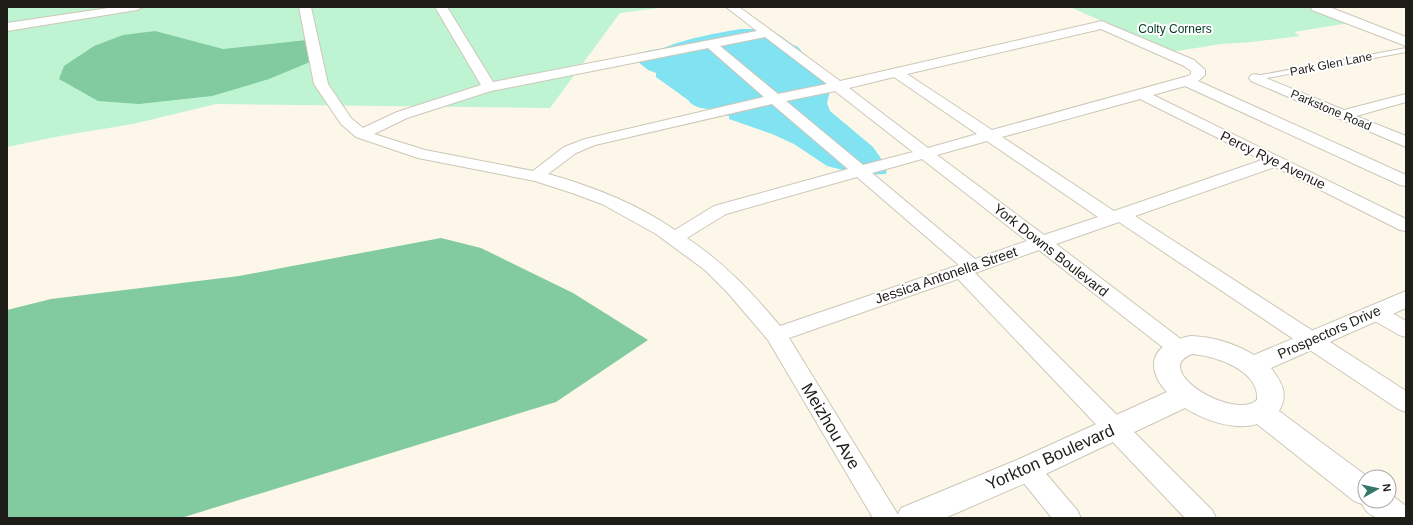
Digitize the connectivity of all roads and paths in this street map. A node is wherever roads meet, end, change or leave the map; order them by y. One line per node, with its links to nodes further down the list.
1 (137, 7): 6 (street)
2 (305, 7): 20 (street)
3 (441, 7): 15 (street)
4 (732, 7): 7 (street, York Downs Boulevard)
5 (1317, 7): 8 (street)
6 (7, 27)
7 (767, 32): 9 (street); 14 (street, York Downs Boulevard)
8 (1406, 42)
9 (710, 44): 15 (street); 18 (street)
10 (1406, 50): 12 (lane, Park Glen Lane)
11 (895, 72): 13 (street); 14 (street); 21 (street)
12 (1256, 78): 19 (street, Parkstone Road)
13 (1186, 80): 16 (street); 27 (street)
14 (838, 86): 18 (street); 23 (street, York Downs Boulevard)
15 (489, 87): 20 (street)
16 (1141, 94): 21 (street); 24 (street, Percy Rye Avenue)
17 (1406, 98): 19 (street)
18 (774, 99): 25 (street); 26 (street)
19 (1342, 115): 22 (street, Parkstone Road)
20 (361, 134): 26 (street, Meizhou Ave)
21 (990, 134): 23 (street); 28 (street)
22 (1406, 142)
23 (924, 152): 25 (street); 31 (street, York Downs Boulevard)
24 (1276, 161): 28 (street, Jessica Antonella Street); 29 (street, Percy Rye Avenue)
25 (858, 171): 30 (street); 32 (street)
26 (536, 176): 30 (street, Meizhou Ave)
27 (1406, 181)
28 (1117, 216): 31 (street, Jessica Antonella Street); 37 (street)
29 (1406, 226)
30 (676, 237): 36 (street, Meizhou Ave)
31 (1041, 242): 32 (street, Jessica Antonella Street); 38 (street, York Downs Boulevard)
32 (966, 268): 36 (street, Jessica Antonella Street); 43 (street)
33 (1406, 299): 34 (street, Prospectors Drive)
34 (1375, 312): 35 (street); 37 (street, Prospectors Drive)
35 (1406, 330)
36 (776, 335): 47 (street, Meizhou Ave)
37 (1311, 340): 39 (street, Prospectors Drive); 41 (street)
38 (1178, 348): 39 (street); 40 (street)
39 (1252, 366): 42 (street)
40 (1187, 395): 42 (street); 43 (street, Yorkton Boulevard)
41 (1406, 403)
42 (1261, 412): 45 (street)
43 (1114, 428): 44 (street, Yorkton Boulevard); 50 (street)
44 (1027, 469): 48 (street, Yorkton Boulevard); 49 (street)
45 (1357, 486)
46 (1386, 509): 51 (street)
47 (887, 518)
48 (912, 518)
49 (1068, 518)
50 (1203, 518)
51 (1398, 518)

